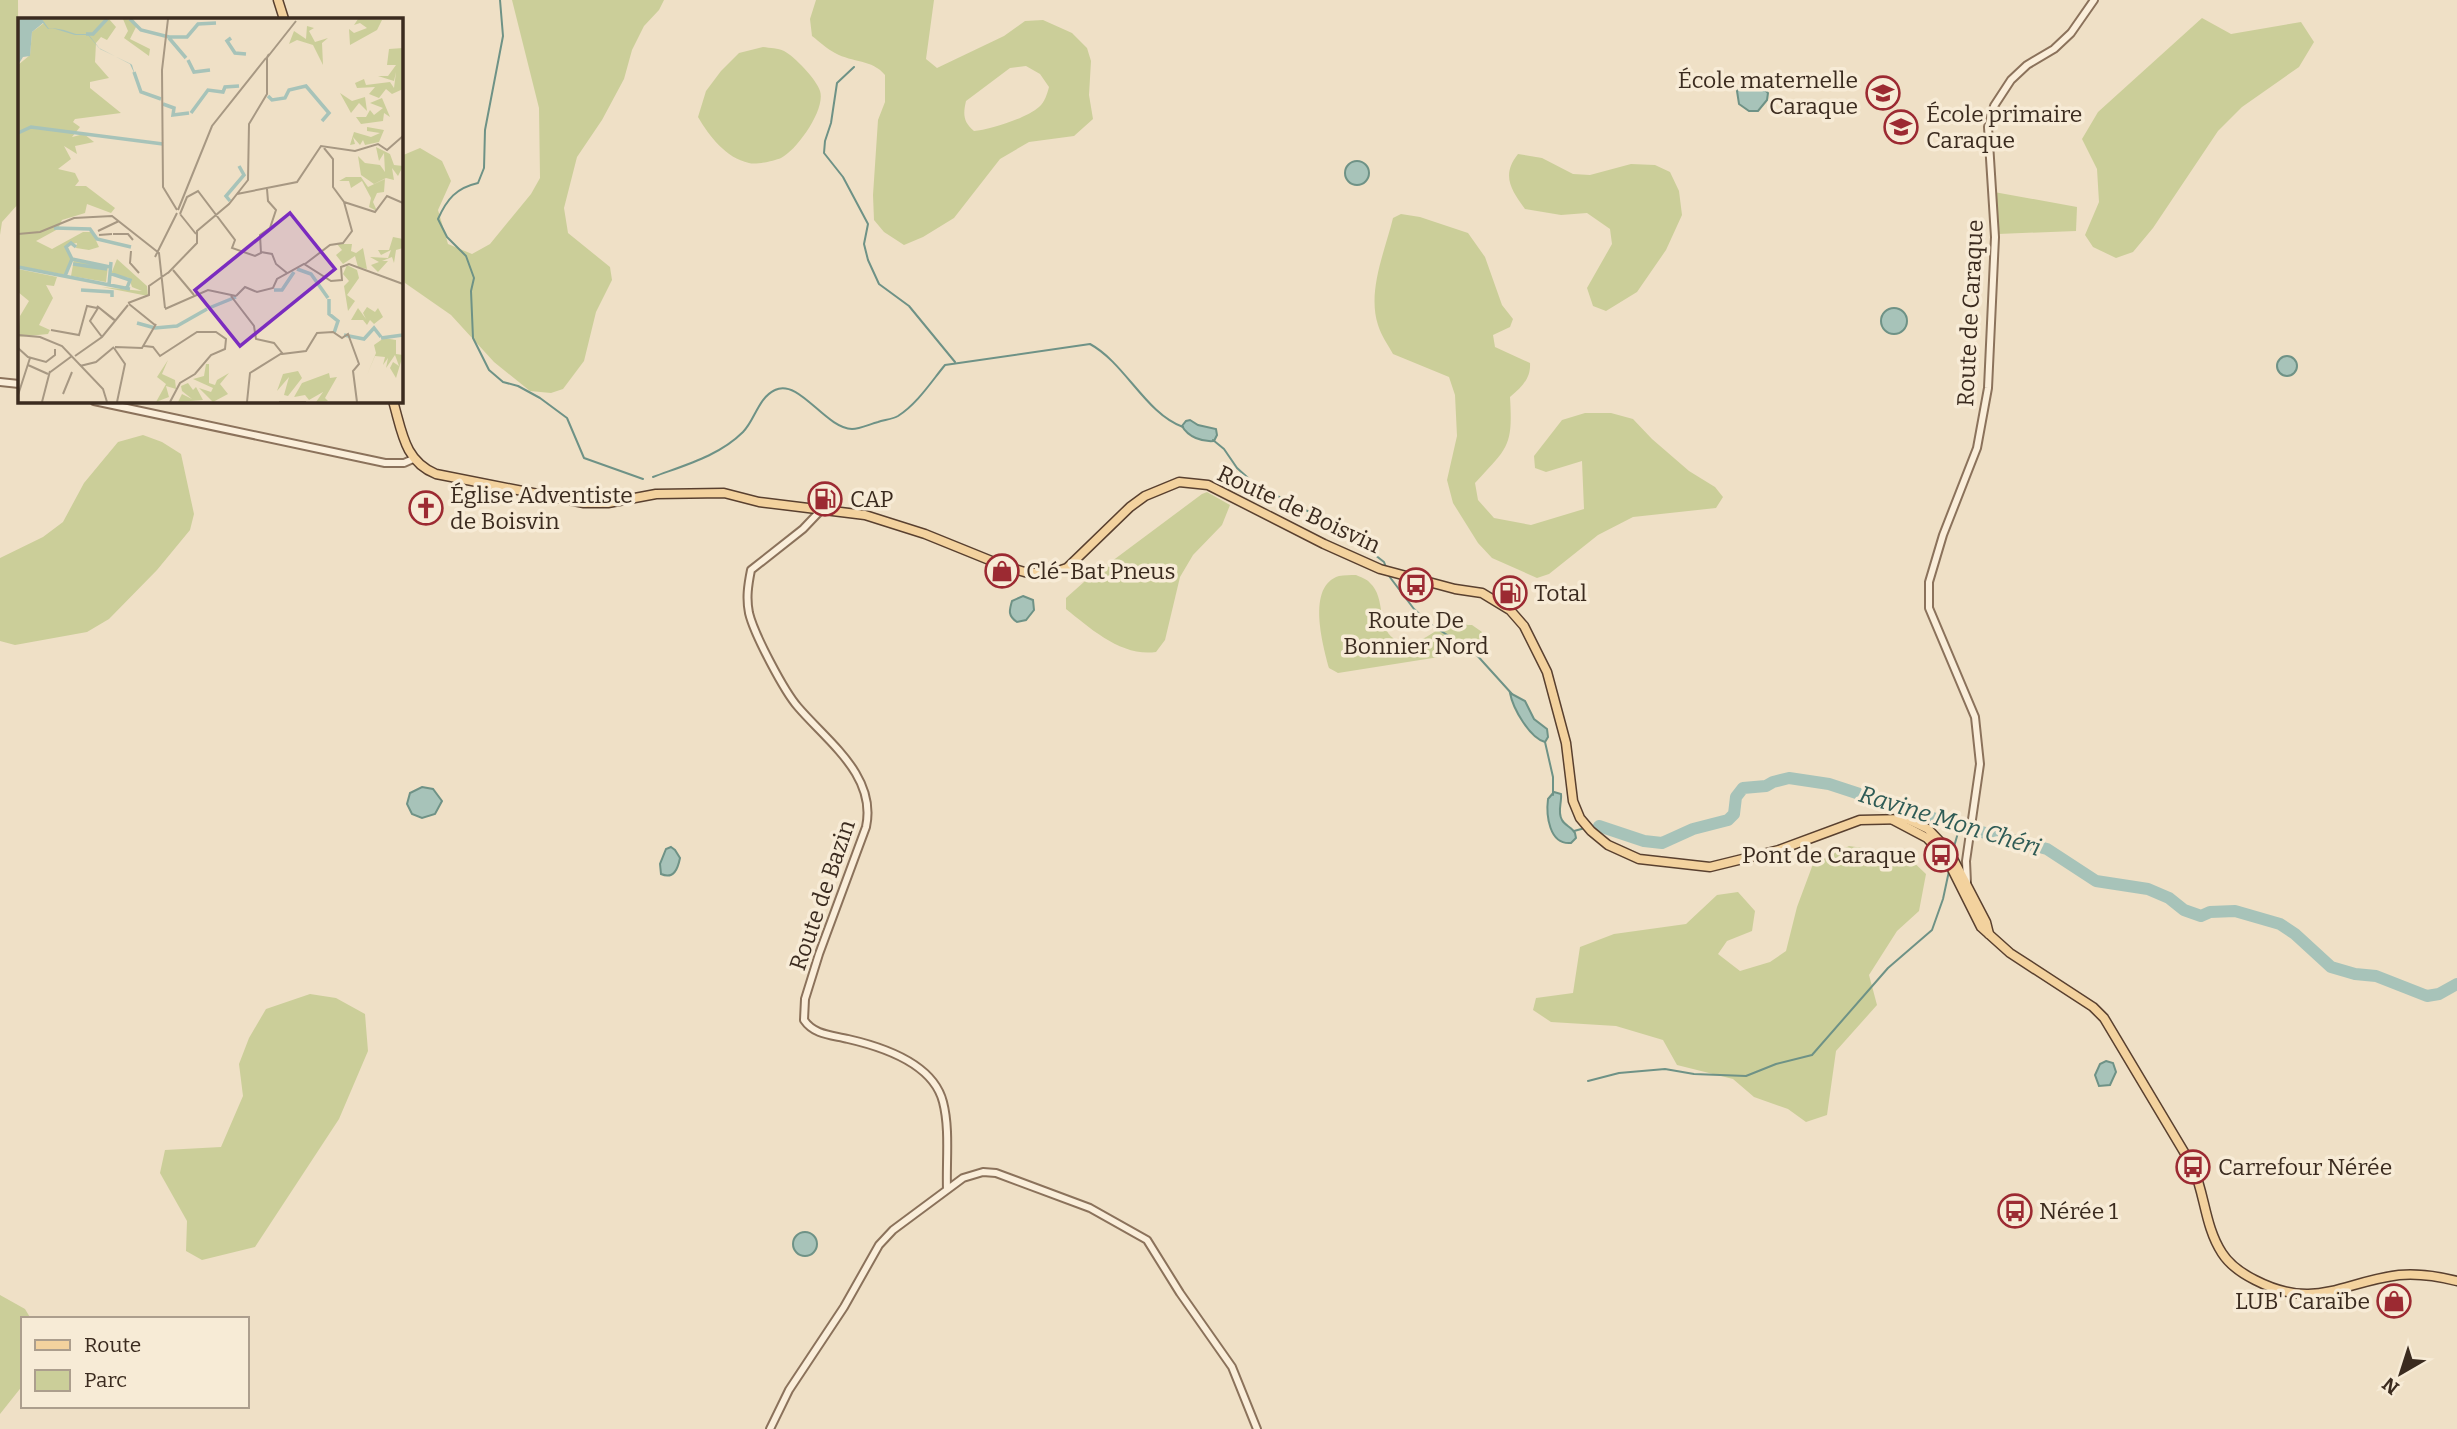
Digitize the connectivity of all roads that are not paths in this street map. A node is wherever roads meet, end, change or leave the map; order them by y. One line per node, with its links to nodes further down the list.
1 (278, 0): 3 (main road)
2 (2094, 0): 10 (street, Route de Caraque)
3 (285, 18)
4 (0, 382): 5 (street)
5 (18, 384)
6 (99, 402): 8 (street)
7 (393, 402): 8 (main road)
8 (413, 459): 9 (main road, Route de Boisvin)
9 (822, 509): 11 (main road, Route de Boisvin); 13 (street, Route de Bazin)
10 (1966, 861): 11 (street, Route de Caraque); 12 (street, Route de Caraque)
11 (1960, 876): 12 (main road, Route de Boisvin)
12 (1966, 889): 16 (main road, Route de Boisvin)
13 (947, 1171): 14 (street); 15 (street, Route de Bazin)
14 (963, 1178): 15 (street); 18 (street)
15 (947, 1189): 17 (street)
16 (2457, 1281)
17 (770, 1429)
18 (1257, 1429)

